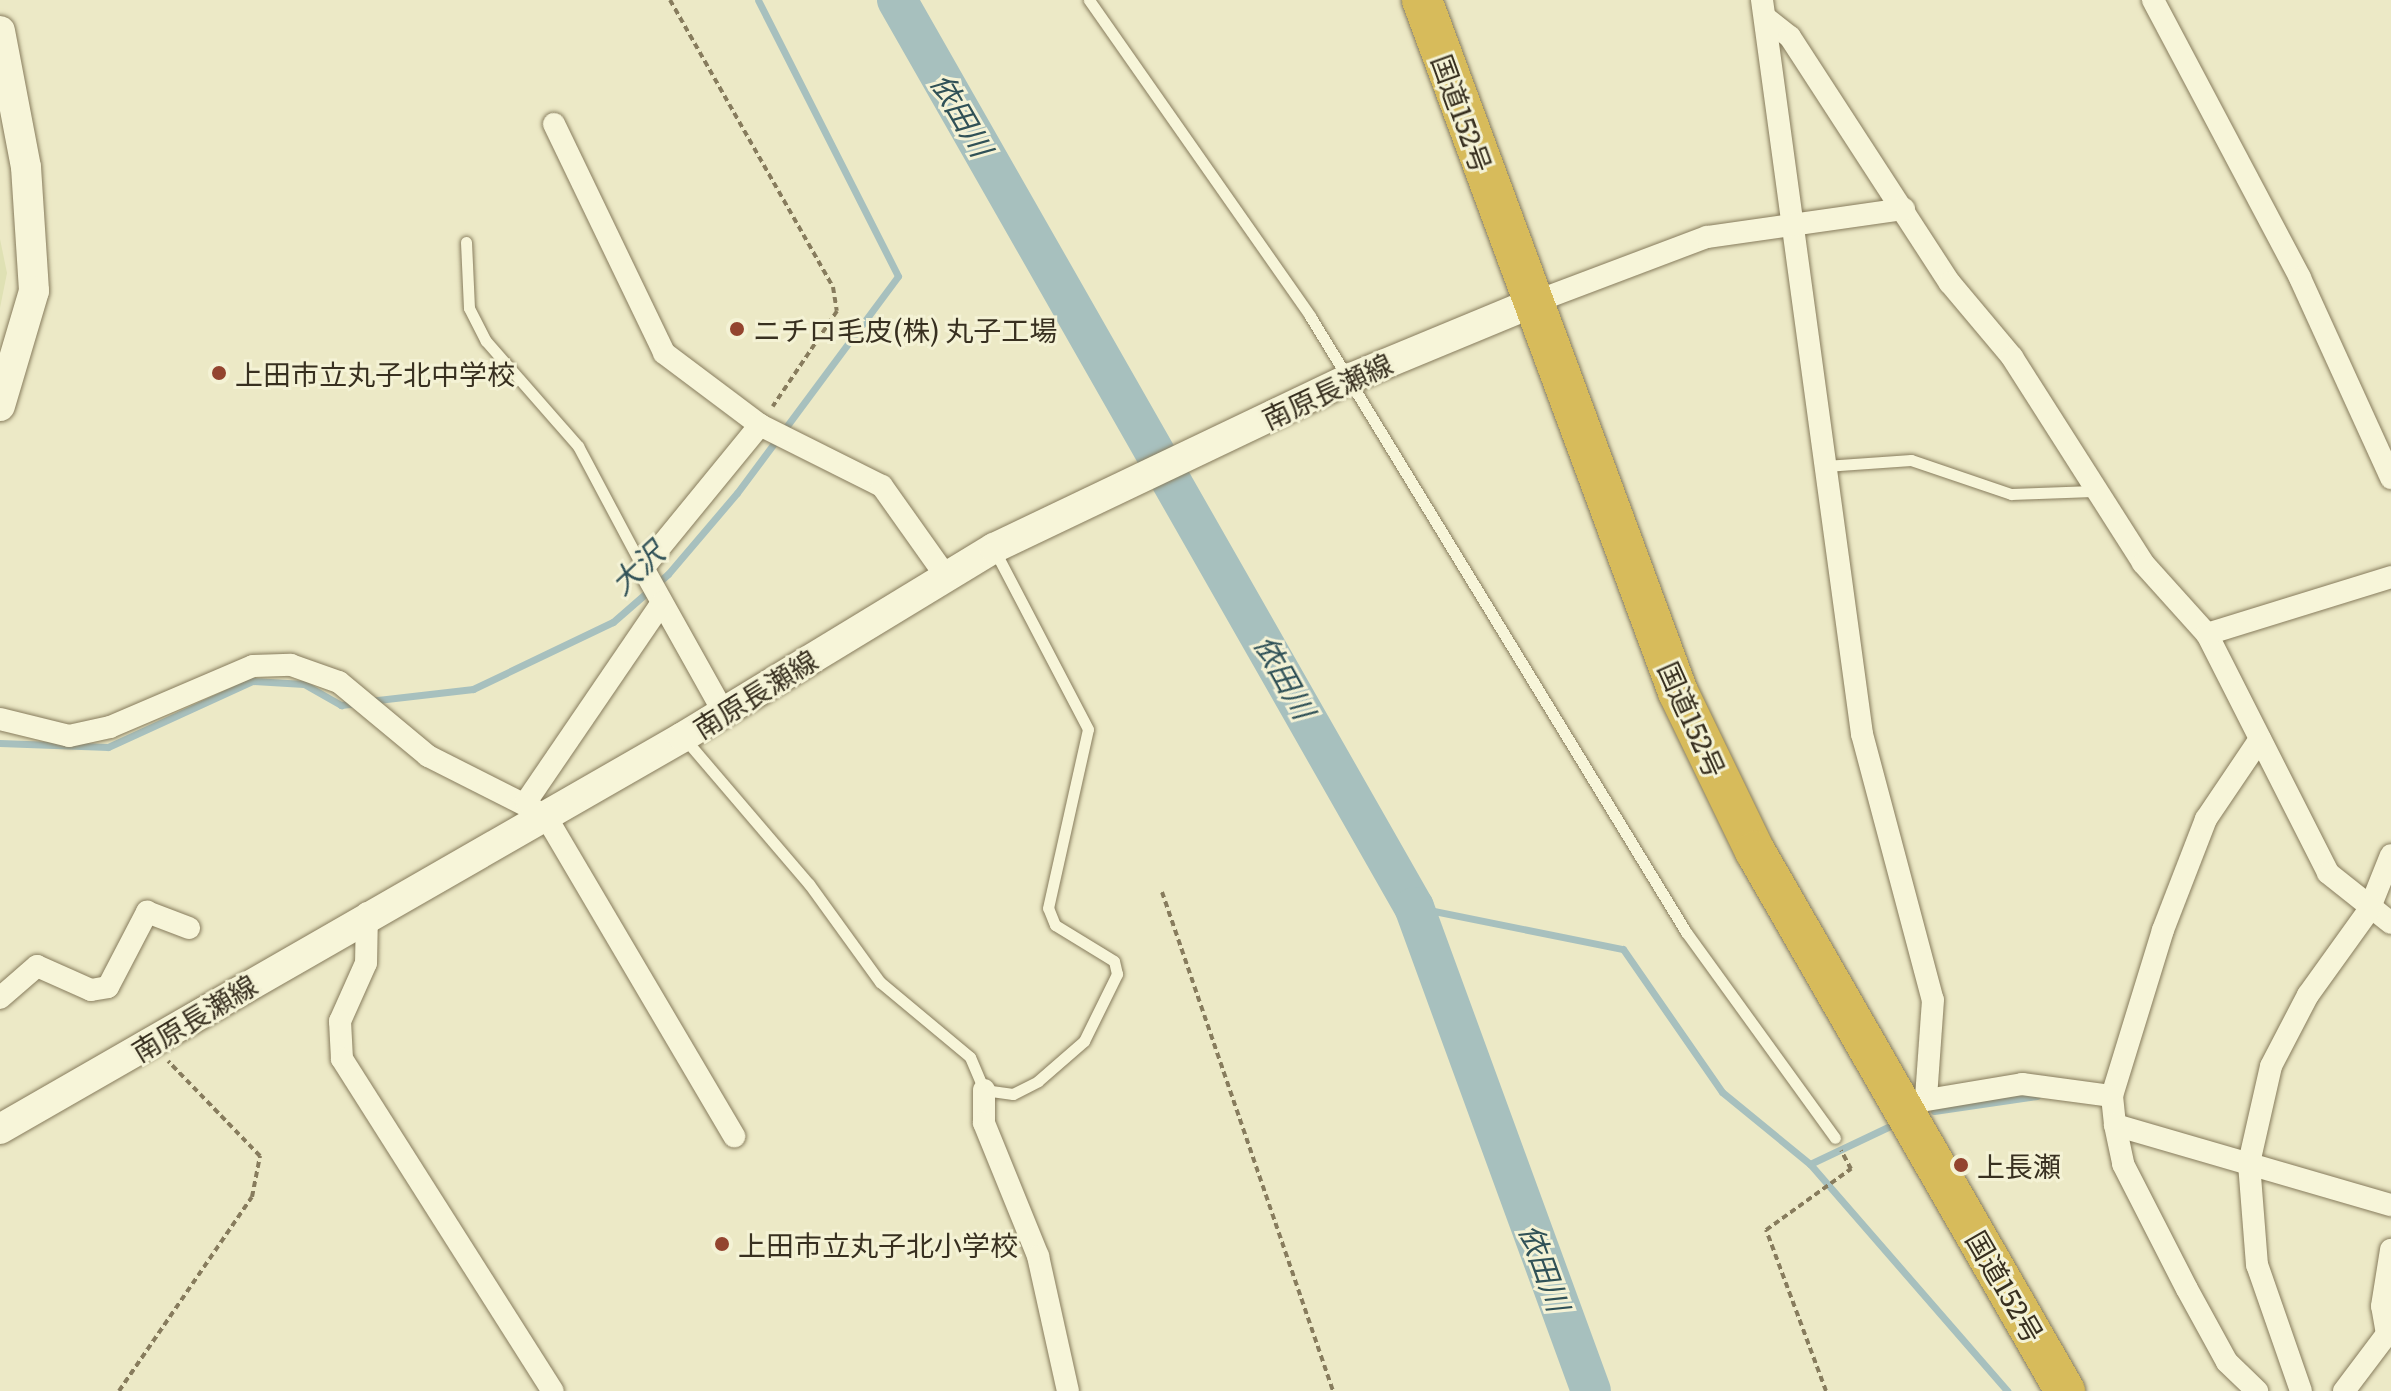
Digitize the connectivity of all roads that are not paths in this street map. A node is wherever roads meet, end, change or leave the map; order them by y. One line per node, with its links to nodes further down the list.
1 (1089, 0): 12 (lane)
2 (1422, 0): 11 (highway, 国道152号)
3 (2153, 0): 16 (street)
4 (1764, 10): 8 (street); 9 (street)
5 (0, 31): 6 (main road)
6 (6, 110): 13 (main road)
7 (554, 124): 14 (street)
8 (1904, 209): 9 (street); 17 (street)
9 (1794, 226): 11 (street); 15 (street)
10 (466, 242): 19 (lane)
11 (1532, 303): 12 (main road, 南原長瀬線); 37 (highway, 国道152号)
12 (1351, 378): 18 (main road, 南原長瀬線); 41 (lane)
13 (0, 406)
14 (760, 425): 19 (street); 20 (street)
15 (1824, 466): 17 (lane); 37 (street)
16 (2391, 478)
17 (2093, 491): 23 (street)
18 (994, 548): 20 (main road, 南原長瀬線); 35 (lane)
19 (643, 568): 22 (street)
20 (945, 575): 24 (main road, 南原長瀬線)
21 (2391, 577): 23 (street)
22 (661, 604): 24 (street); 28 (street)
23 (2207, 634): 27 (street)
24 (724, 713): 26 (main road, 南原長瀬線)
25 (0, 719): 28 (street)
26 (683, 737): 28 (main road, 南原長瀬線); 35 (lane)
27 (2260, 739): 30 (street); 36 (street)
28 (536, 809): 31 (main road, 南原長瀬線); 40 (street)
29 (2391, 855): 30 (street)
30 (2369, 910): 32 (street); 42 (street)
31 (367, 913): 39 (main road, 南原長瀬線); 46 (street)
32 (2391, 923)
33 (189, 928): 34 (street)
34 (0, 998)
35 (984, 1090): 47 (street)
36 (2112, 1096): 37 (street); 38 (street)
37 (1914, 1103): 48 (highway, 国道152号)
38 (2115, 1125): 42 (street); 49 (street)
39 (0, 1128)
40 (734, 1136)
41 (1835, 1138)
42 (2249, 1163): 43 (street); 50 (street)
43 (2391, 1205)
44 (2391, 1250): 45 (street)
45 (2389, 1334): 51 (street)
46 (553, 1391)
47 (1068, 1391)
48 (2065, 1391)
49 (2257, 1391)
50 (2301, 1391)
51 (2344, 1391)

